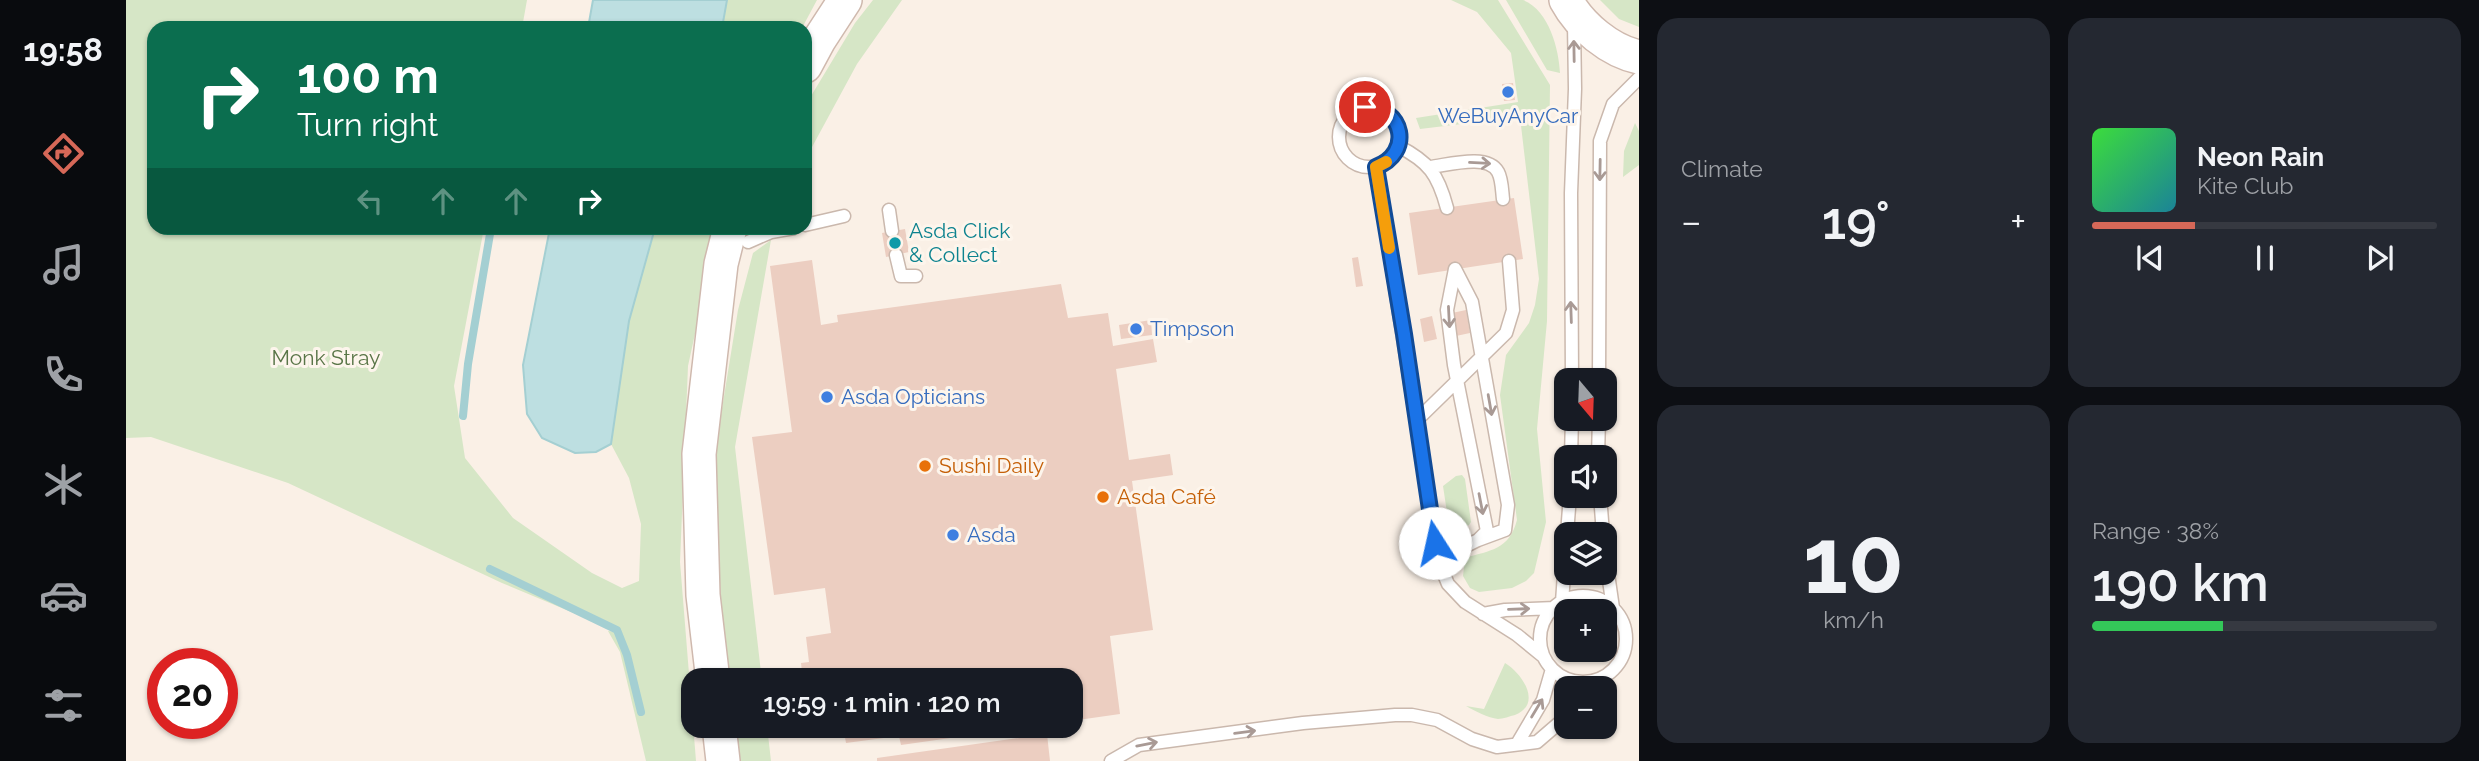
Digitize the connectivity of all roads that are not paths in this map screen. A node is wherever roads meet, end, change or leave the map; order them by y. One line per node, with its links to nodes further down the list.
1 (845, 0): 3 (street)
2 (1567, 4): 4 (street); 20 (lane, one-way to 2)
3 (812, 53)
4 (1639, 57)
5 (1639, 78): 21 (lane, one-way to 21)
6 (1398, 146): 7 (lane); 7 (lane); 8 (lane)
7 (1376, 167): 23 (lane)
8 (1430, 167): 9 (lane, one-way to 9); 10 (lane)
9 (1503, 199)
10 (1447, 208)
11 (889, 211): 14 (lane)
12 (840, 218): 13 (lane)
13 (812, 224)
14 (892, 231)
15 (741, 235): 34 (street)
16 (896, 255): 18 (lane)
17 (1509, 261): 19 (lane)
18 (916, 276)
19 (1482, 357): 22 (lane); 22 (lane, one-way to 22); 24 (lane, one-way to 24)
20 (1572, 368)
21 (1599, 368)
22 (1457, 382): 23 (lane); 24 (lane, one-way to 24)
23 (1416, 421): 25 (lane)
24 (1478, 540): 25 (lane)
25 (1438, 560): 31 (lane)
26 (1571, 599): 27 (lane)
27 (1597, 599)
28 (1554, 605): 31 (lane, one-way to 28)
29 (1554, 609): 33 (lane)
30 (1617, 613): 32 (lane)
31 (1483, 614): 33 (lane)
32 (1632, 632): 37 (lane)
33 (1544, 657): 35 (lane)
34 (711, 668)
35 (1552, 669): 36 (lane); 40 (lane, one-way to 35)
36 (1564, 676)
37 (1604, 676)
38 (1554, 727): 40 (lane)
39 (720, 738): 41 (street)
40 (1517, 744): 42 (lane, one-way to 40)
41 (723, 761)
42 (1111, 761)

